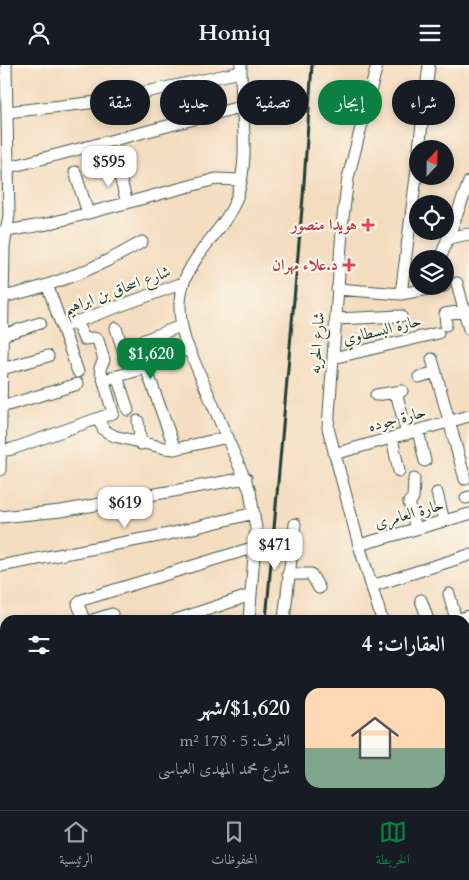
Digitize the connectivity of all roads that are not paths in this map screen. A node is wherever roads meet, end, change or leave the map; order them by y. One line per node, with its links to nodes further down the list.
1 (377, 65): 27 (street, شارع الحريه)
2 (429, 65): 8 (street)
3 (241, 68): 6 (street)
4 (4, 72): 6 (street)
5 (237, 108): 10 (street)
6 (7, 113): 10 (street)
7 (243, 125): 12 (street)
8 (420, 140)
9 (117, 166): 15 (street)
10 (10, 167): 18 (street)
11 (75, 172): 16 (street)
12 (240, 180): 15 (street); 23 (street)
13 (469, 183): 17 (street)
14 (415, 185): 29 (street)
15 (127, 203): 16 (street)
16 (88, 213): 18 (street)
17 (454, 224)
18 (3, 232): 30 (street)
19 (469, 234): 20 (street)
20 (454, 237)
21 (142, 242): 26 (street)
22 (469, 281): 24 (street)
23 (183, 283): 35 (street, شارع اسحاق بن ابراهيم); 38 (street)
24 (457, 283): 25 (street); 31 (street)
25 (454, 284)
26 (48, 287): 30 (street); 37 (street)
27 (337, 289): 29 (street); 34 (street, شارع الحريه)
28 (409, 292): 29 (street)
29 (402, 293)
30 (3, 297): 33 (street)
31 (467, 310): 40 (street); 46 (street, حارة البسطاوي)
32 (402, 316): 34 (street)
33 (2, 317): 41 (street)
34 (336, 319): 46 (street, شارع الحريه)
35 (76, 321): 37 (street, شارع اسحاق بن ابراهيم); 45 (street)
36 (40, 323): 41 (street)
37 (62, 327): 55 (street)
38 (182, 327): 42 (street); 43 (street)
39 (116, 328): 45 (street)
40 (469, 329)
41 (3, 335): 49 (street)
42 (139, 342)
43 (189, 349): 48 (street); 63 (street)
44 (48, 355): 49 (street)
45 (102, 355): 53 (street)
46 (334, 359): 68 (street, شارع الحريه)
47 (432, 359): 50 (street)
48 (146, 368): 51 (street); 66 (street)
49 (2, 369): 55 (street)
50 (436, 372): 52 (street); 60 (street)
51 (117, 376): 53 (street); 56 (street)
52 (419, 377)
53 (104, 380): 58 (street)
54 (376, 395): 62 (street)
55 (1, 407): 67 (street)
56 (128, 410)
57 (469, 416): 60 (street, حارة جوده)
58 (98, 419): 65 (street); 67 (street)
59 (138, 421): 65 (street)
60 (449, 422): 61 (street, حارة جوده); 74 (street)
61 (418, 431): 62 (street, حارة جوده); 69 (street)
62 (407, 434): 64 (street, حارة جوده)
63 (228, 437): 66 (street); 72 (street)
64 (392, 438): 68 (street, حارة جوده); 71 (street)
65 (141, 443): 66 (street)
66 (175, 449)
67 (0, 451): 70 (street)
68 (334, 454): 82 (street, شارع الحريه)
69 (425, 461)
70 (0, 470)
71 (399, 471)
72 (246, 478): 76 (street); 78 (street)
73 (414, 479): 81 (street)
74 (466, 479)
75 (437, 493): 79 (street)
76 (254, 513): 83 (street); 85 (street)
77 (469, 514): 79 (street, حارة العامرى)
78 (0, 517)
79 (444, 521): 81 (street, حارة العامرى)
80 (295, 525): 86 (street)
81 (416, 529): 82 (street, حارة العامرى)
82 (358, 545): 87 (street, شارع الحريه)
83 (255, 547): 90 (street); 93 (street)
84 (469, 555): 87 (street)
85 (0, 566)
86 (288, 574): 88 (street); 97 (street)
87 (372, 586): 98 (street, شارع الحريه)
88 (319, 589)
89 (449, 594): 100 (street)
90 (251, 595): 95 (street); 96 (street)
91 (421, 600): 99 (street)
92 (112, 614): 94 (street)
93 (82, 615)
94 (109, 615)
95 (191, 615)
96 (249, 615)
97 (284, 615)
98 (381, 615)
99 (426, 615)
100 (455, 615)

